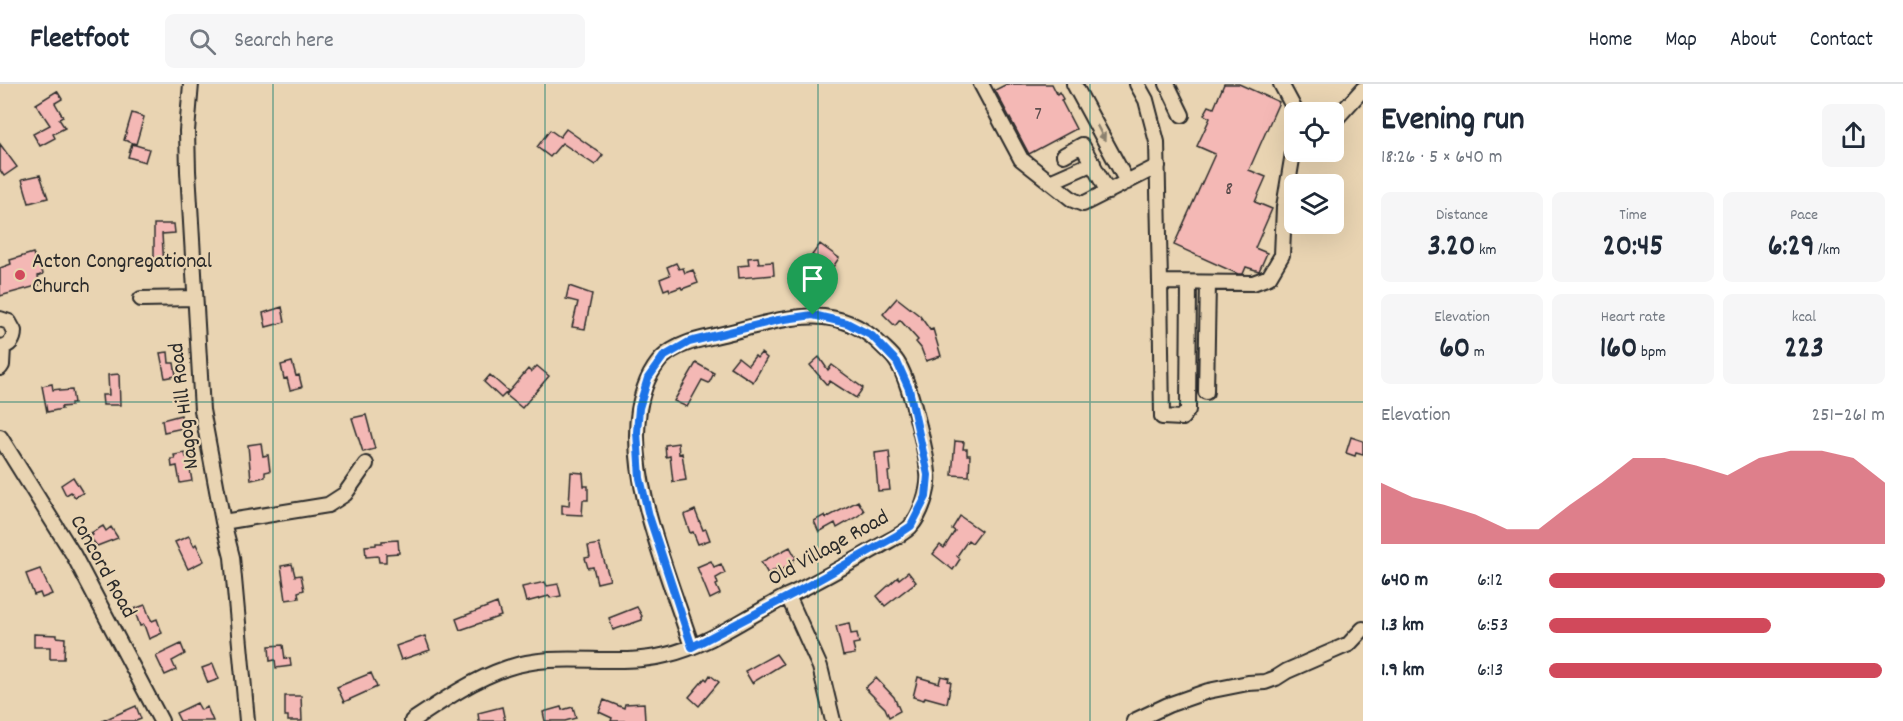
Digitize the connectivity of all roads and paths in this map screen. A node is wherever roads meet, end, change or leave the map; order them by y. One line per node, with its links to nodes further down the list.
1 (191, 84): 22 (street, Nagog Hill Road)
2 (981, 84): 16 (street)
3 (1074, 84): 17 (street, one-way to 17)
4 (1137, 84): 8 (street)
5 (1281, 84): 9 (street)
6 (1170, 85): 8 (street); 11 (street)
7 (1363, 89): 10 (street)
8 (1146, 100): 15 (street)
9 (1291, 102)
10 (1344, 110)
11 (1182, 115)
12 (1064, 154): 14 (street)
13 (1292, 162): 21 (street)
14 (1093, 163): 16 (street); 18 (street)
15 (1158, 170): 17 (street); 19 (street)
16 (1050, 182): 18 (street)
17 (1127, 182): 18 (street)
18 (1108, 192)
19 (1160, 282): 20 (street); 20 (street)
20 (1189, 283): 21 (street)
21 (1208, 283): 27 (street)
22 (195, 298): 23 (street); 30 (street, Nagog Hill Road)
23 (141, 299)
24 (0, 319): 25 (street)
25 (2, 347): 26 (street)
26 (0, 368)
27 (1206, 392)
28 (0, 436): 34 (street, Concord Road)
29 (366, 464): 30 (street)
30 (223, 522): 35 (street, Nagog Hill Road)
31 (788, 596): 33 (street, Old Village Road); 33 (street, Old Village Road); 37 (street)
32 (1363, 629): 38 (street)
33 (692, 647): 36 (street, Old Village Road)
34 (157, 719)
35 (247, 721)
36 (412, 721)
37 (833, 721)
38 (1134, 721)

